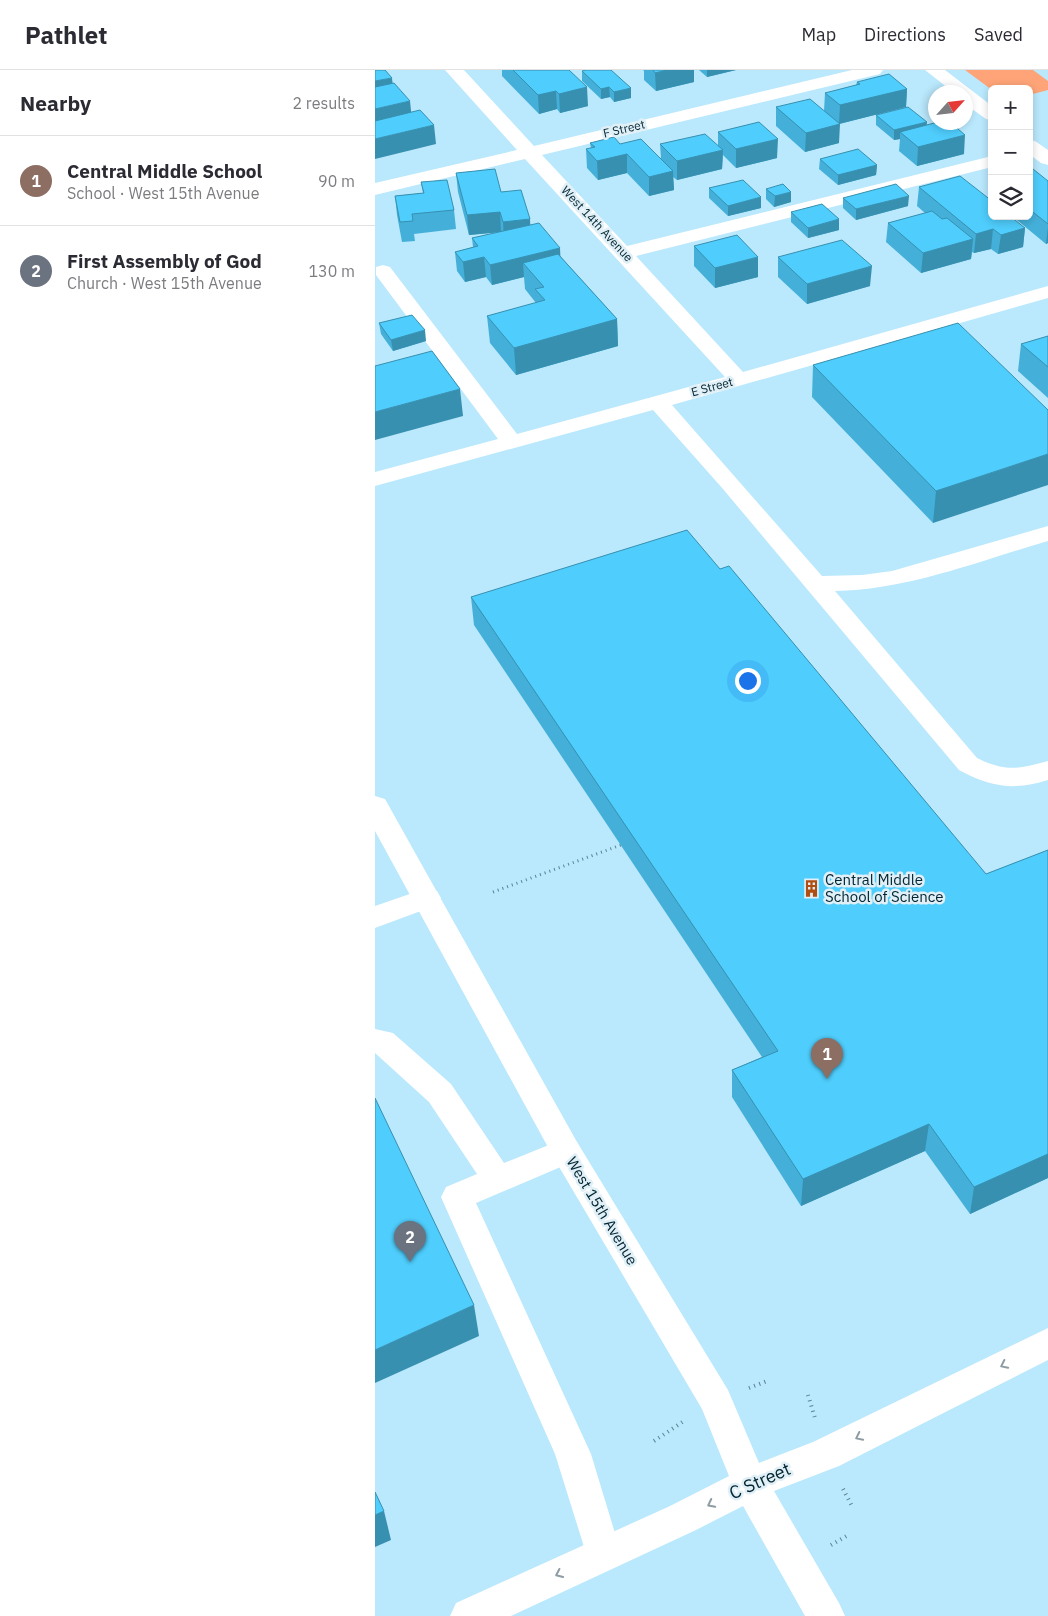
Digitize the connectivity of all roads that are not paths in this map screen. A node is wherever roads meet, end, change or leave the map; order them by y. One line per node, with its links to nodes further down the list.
1 (453, 70): 7 (street, West 14th Avenue)
2 (874, 70): 7 (street, F Street)
3 (934, 70): 4 (street)
4 (953, 85)
5 (973, 101): 6 (street)
6 (988, 112)
7 (530, 152): 9 (street, F Street); 10 (street, West 14th Avenue)
8 (988, 162): 10 (street)
9 (375, 189)
10 (624, 253): 13 (street, West 14th Avenue)
11 (383, 271): 15 (street)
12 (1048, 292): 13 (street, E Street)
13 (739, 380): 14 (street, E Street)
14 (658, 402): 15 (street, E Street); 18 (street)
15 (512, 442): 16 (street, E Street)
16 (375, 479)
17 (1048, 533): 18 (street)
18 (814, 584): 19 (street)
19 (1048, 770)
20 (375, 806): 21 (street, West 15th Avenue)
21 (427, 898): 22 (street); 24 (street, West 15th Avenue)
22 (375, 917)
23 (375, 1041): 25 (street)
24 (566, 1151): 25 (street); 27 (street, West 15th Avenue)
25 (498, 1180): 28 (street)
26 (1048, 1343): 27 (street, C Street, one-way to 27)
27 (750, 1484): 28 (street, C Street, one-way to 28); 30 (street, West 15th Avenue)
28 (603, 1553): 29 (street, C Street, one-way to 29)
29 (469, 1616)
30 (826, 1616)

